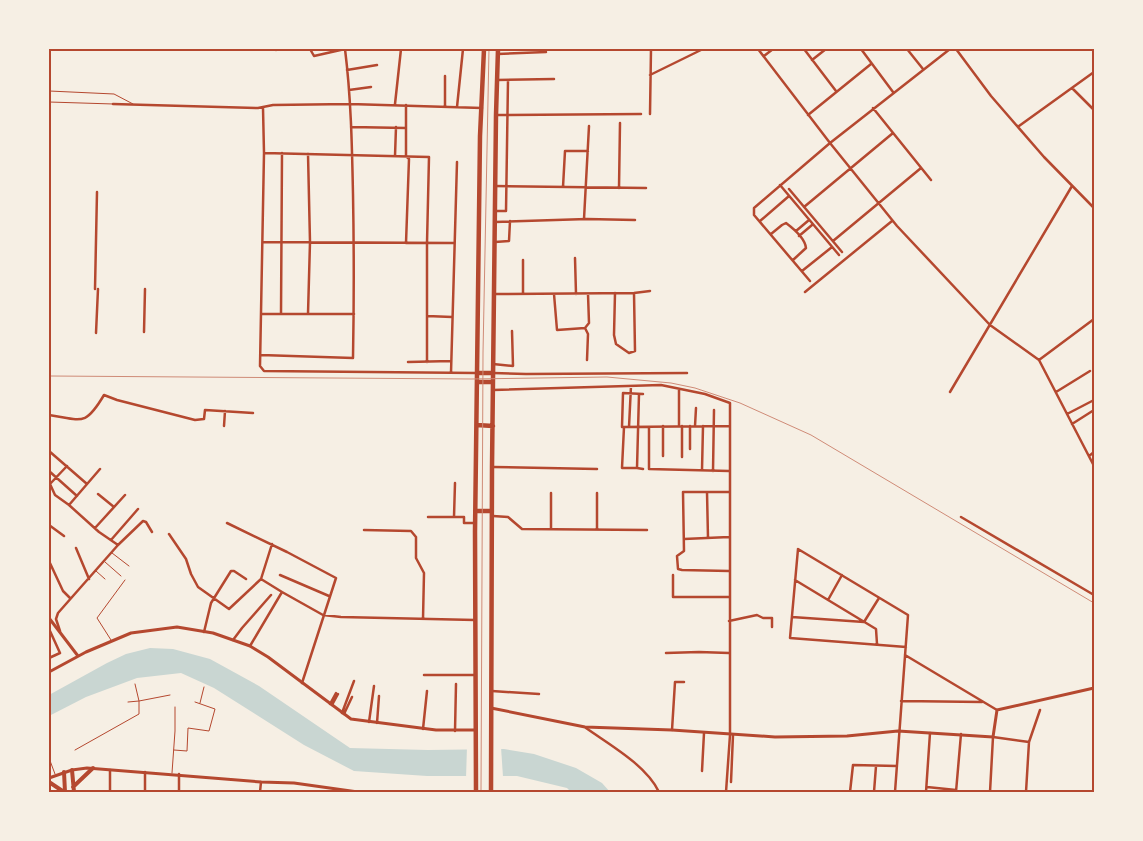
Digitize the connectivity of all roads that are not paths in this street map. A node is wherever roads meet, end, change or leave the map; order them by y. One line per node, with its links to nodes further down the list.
1 (310, 49): 18 (street)
2 (345, 49): 18 (street); 26 (street)
3 (400, 49): 43 (street)
4 (463, 49): 46 (street)
5 (484, 49): 48 (highway)
6 (613, 49): 7 (street)
7 (618, 49)
8 (651, 49): 28 (street)
9 (703, 49): 28 (street)
10 (758, 49): 21 (street)
11 (773, 49): 21 (street)
12 (804, 49): 22 (street)
13 (826, 49): 22 (street)
14 (861, 49): 23 (street)
15 (908, 49): 25 (street)
16 (950, 49): 25 (street)
17 (956, 49): 58 (street)
18 (335, 50)
19 (498, 51): 20 (street); 31 (highway)
20 (546, 52)
21 (764, 56): 55 (street)
22 (812, 60): 37 (street)
23 (872, 64): 37 (street); 38 (street)
24 (377, 65): 26 (street)
25 (923, 69): 38 (street)
26 (347, 70): 35 (street)
27 (1094, 72): 34 (street)
28 (650, 75): 52 (street)
29 (445, 76): 45 (street)
30 (554, 79): 32 (street)
31 (497, 80): 32 (street); 53 (highway)
32 (508, 80): 54 (street)
33 (371, 87): 35 (street)
34 (1072, 88): 50 (street); 58 (street)
35 (349, 90): 42 (street)
36 (49, 91): 41 (lane)
37 (836, 92): 55 (street)
38 (893, 92): 49 (street)
39 (49, 102): 40 (lane)
40 (113, 104): 41 (street)
41 (134, 104): 47 (street)
42 (350, 104): 43 (street); 47 (street); 59 (street)
43 (395, 104): 44 (street)
44 (406, 105): 45 (street); 61 (street)
45 (446, 106): 46 (street)
46 (457, 107): 48 (street)
47 (263, 108): 65 (street)
48 (482, 108): 149 (highway)
49 (873, 108): 62 (street); 63 (street)
50 (1094, 110)
51 (641, 114): 54 (street)
52 (650, 114)
53 (496, 115): 54 (street); 76 (highway)
54 (507, 115): 77 (street)
55 (808, 115): 63 (street)
56 (620, 124): 81 (street)
57 (589, 126): 64 (street)
58 (1018, 126): 78 (street)
59 (351, 127): 60 (street); 68 (street)
60 (396, 127): 61 (street); 69 (street)
61 (406, 128): 70 (street)
62 (893, 133): 72 (street); 73 (street)
63 (830, 143): 72 (street); 75 (street)
64 (588, 151): 79 (street); 80 (street)
65 (264, 153): 66 (street); 102 (street)
66 (282, 154): 67 (street); 103 (street)
67 (308, 154): 68 (street); 104 (street)
68 (352, 156): 69 (street); 106 (street)
69 (395, 156): 70 (street)
70 (406, 156): 107 (street); 108 (street)
71 (457, 162): 109 (street)
72 (850, 168): 86 (street); 87 (street)
73 (921, 168): 74 (street); 86 (street)
74 (931, 180)
75 (780, 185): 85 (street); 96 (street)
76 (495, 186): 77 (street); 89 (highway)
77 (506, 186): 79 (street); 89 (street)
78 (1072, 186): 88 (street); 135 (street)
79 (564, 187): 80 (street)
80 (586, 188): 81 (street); 90 (street)
81 (619, 188): 82 (street)
82 (646, 188)
83 (789, 189): 87 (street)
84 (97, 192): 139 (street)
85 (789, 196): 92 (street); 96 (street)
86 (878, 204): 93 (street); 101 (street)
87 (804, 207): 101 (street)
88 (1094, 208)
89 (495, 211): 94 (highway)
90 (584, 219): 91 (street); 95 (street)
91 (635, 220)
92 (809, 220): 97 (street); 98 (street)
93 (892, 221): 120 (street); 135 (street)
94 (495, 222): 95 (street); 105 (highway)
95 (510, 222): 105 (street)
96 (760, 222): 99 (street)
97 (812, 225): 100 (street); 110 (street)
98 (796, 232): 99 (street); 100 (street)
99 (771, 234): 115 (street)
100 (800, 236): 115 (street)
101 (833, 241): 111 (street)
102 (263, 242): 103 (street); 128 (street)
103 (281, 242): 104 (street); 129 (street)
104 (310, 242): 106 (street); 130 (street)
105 (495, 242): 122 (highway)
106 (353, 243): 107 (street); 131 (street)
107 (406, 243): 108 (street)
108 (427, 243): 109 (street); 132 (street)
109 (454, 243): 133 (street)
110 (832, 248): 112 (street); 116 (street)
111 (842, 252)
112 (838, 255)
113 (576, 258): 125 (street)
114 (523, 260): 123 (street)
115 (793, 260): 116 (street)
116 (802, 271): 117 (street)
117 (810, 280)
118 (144, 289): 138 (street)
119 (650, 292): 121 (street)
120 (805, 292)
121 (634, 293): 127 (street); 127 (street)
122 (494, 294): 123 (street); 146 (highway)
123 (523, 294): 124 (street)
124 (554, 294): 125 (street); 136 (street)
125 (576, 294): 126 (street)
126 (588, 294): 127 (street); 136 (street)
127 (615, 294)
128 (261, 314): 129 (street); 140 (street)
129 (281, 314): 130 (street)
130 (308, 314): 131 (street)
131 (354, 314): 140 (street)
132 (427, 316): 133 (street); 145 (street)
133 (452, 317): 143 (street)
134 (1094, 319): 142 (street)
135 (990, 325): 142 (street); 157 (street)
136 (585, 328): 141 (street)
137 (512, 331): 146 (street)
138 (144, 332)
139 (96, 333)
140 (261, 355): 148 (street)
141 (588, 360)
142 (1039, 360): 158 (street)
143 (451, 361): 145 (street); 148 (street)
144 (408, 362): 145 (street)
145 (427, 362)
146 (494, 364): 150 (highway)
147 (1090, 371): 158 (street)
148 (451, 373): 149 (street)
149 (477, 373): 150 (highway); 152 (highway)
150 (493, 373): 151 (street); 153 (highway)
151 (687, 373)
152 (477, 382): 153 (highway); 169 (highway)
153 (493, 382): 155 (highway)
154 (631, 386): 155 (street); 156 (street); 159 (street)
155 (493, 390): 171 (highway)
156 (679, 390): 173 (street); 178 (street)
157 (950, 392)
158 (1056, 392): 166 (street)
159 (630, 393): 179 (street); 180 (street); 181 (street)
160 (1094, 400): 166 (street)
161 (696, 408): 175 (street)
162 (714, 410): 177 (street)
163 (1094, 410): 168 (street)
164 (225, 412): 165 (street); 167 (street); 170 (street)
165 (253, 413)
166 (1067, 414): 168 (street)
167 (49, 415)
168 (1072, 424): 187 (street)
169 (477, 425): 171 (highway); 214 (highway)
170 (224, 426)
171 (493, 426): 191 (highway)
172 (663, 426): 173 (street); 182 (street); 186 (street)
173 (681, 426): 174 (street); 188 (street)
174 (690, 426): 175 (street); 183 (street)
175 (695, 426): 176 (street)
176 (703, 426): 177 (street); 196 (street)
177 (714, 426): 178 (street); 198 (street)
178 (730, 426): 199 (street)
179 (624, 427): 180 (street); 192 (street)
180 (629, 427): 181 (street)
181 (639, 427): 182 (street); 192 (street)
182 (650, 427): 196 (street)
183 (690, 448)
184 (49, 451): 189 (street)
185 (1094, 452): 187 (street)
186 (663, 456)
187 (1089, 456): 190 (street)
188 (682, 457)
189 (67, 466): 200 (street); 202 (street)
190 (1094, 466)
191 (492, 467): 195 (street); 215 (highway)
192 (637, 468): 193 (street)
193 (643, 468)
194 (100, 469): 202 (street)
195 (596, 469)
196 (702, 470): 198 (street)
197 (49, 471): 200 (street)
198 (713, 471): 199 (street)
199 (730, 471): 205 (street)
200 (56, 477): 201 (street); 210 (street)
201 (50, 484): 211 (street)
202 (87, 484): 210 (street)
203 (455, 484): 217 (street)
204 (707, 492): 205 (street); 231 (street); 232 (street)
205 (729, 492): 230 (street)
206 (597, 493): 224 (street)
207 (98, 494): 212 (street)
208 (551, 494): 223 (street)
209 (126, 495): 212 (street)
210 (77, 496): 211 (street)
211 (69, 504): 222 (street)
212 (114, 507): 222 (street)
213 (138, 510): 233 (street)
214 (476, 511): 215 (highway); 219 (highway)
215 (492, 514): 223 (street); 295 (highway)
216 (428, 517): 217 (street)
217 (454, 517): 219 (street)
218 (961, 518): 255 (street)
219 (476, 522): 266 (highway)
220 (227, 523): 234 (street)
221 (49, 525): 229 (street)
222 (95, 528): 233 (street)
223 (551, 529): 224 (street)
224 (597, 529): 226 (street)
225 (364, 530): 265 (street)
226 (647, 530)
227 (152, 532): 235 (street)
228 (169, 534): 260 (street)
229 (64, 536)
230 (729, 537): 231 (street); 242 (street)
231 (708, 538): 232 (street)
232 (684, 539): 242 (street)
233 (111, 540): 235 (street)
234 (272, 544): 251 (street); 256 (street)
235 (118, 545): 237 (street)
236 (76, 548): 247 (street)
237 (112, 552): 239 (street); 240 (lane)
238 (49, 561): 258 (street)
239 (104, 561): 241 (street); 246 (lane)
240 (129, 566)
241 (96, 571): 247 (street); 248 (lane)
242 (729, 571): 257 (street)
243 (673, 574): 257 (street)
244 (280, 575): 256 (street)
245 (842, 575): 252 (street); 259 (street); 261 (street)
246 (121, 576)
247 (89, 579): 258 (street)
248 (105, 579)
249 (246, 579): 260 (street)
250 (125, 580): 274 (lane)
251 (261, 580): 253 (street); 260 (street)
252 (795, 580): 261 (street); 263 (street)
253 (282, 592): 262 (street); 276 (street)
254 (271, 595): 273 (street)
255 (1094, 595)
256 (329, 596): 262 (street)
257 (729, 597): 267 (street)
258 (70, 598): 271 (street)
259 (879, 598): 268 (street); 277 (street)
260 (214, 599): 272 (street)
261 (828, 600): 268 (street)
262 (323, 615): 265 (street); 288 (street)
263 (792, 617): 268 (street); 275 (street)
264 (49, 618): 271 (street)
265 (423, 619): 266 (street)
266 (475, 620): 285 (highway)
267 (729, 621): 269 (street); 279 (street)
268 (864, 622): 275 (street)
269 (772, 627)
270 (49, 631): 271 (street); 282 (street)
271 (59, 631): 281 (street)
272 (204, 632): 273 (street); 274 (street)
273 (233, 640): 276 (street)
274 (111, 641): 281 (street)
275 (877, 644): 277 (street)
276 (250, 646): 288 (street)
277 (906, 647): 280 (street)
278 (666, 653): 279 (street)
279 (729, 653): 324 (street)
280 (905, 655): 301 (street); 305 (street)
281 (78, 656): 283 (street)
282 (49, 658)
283 (49, 672)
284 (424, 675): 285 (street)
285 (475, 675): 317 (highway)
286 (354, 681): 312 (street)
287 (684, 682): 318 (street)
288 (302, 683): 307 (street)
289 (135, 684): 303 (lane)
290 (456, 684): 319 (street)
291 (374, 686): 313 (street)
292 (204, 687): 306 (lane)
293 (1094, 688): 310 (street)
294 (427, 691): 316 (street)
295 (492, 691): 297 (street); 309 (highway)
296 (337, 694): 307 (street)
297 (539, 694)
298 (170, 695): 303 (lane)
299 (352, 696): 312 (street)
300 (379, 696): 314 (street)
301 (901, 700): 305 (street); 320 (street)
302 (128, 702): 303 (lane)
303 (139, 702): 327 (lane)
304 (195, 702): 306 (lane)
305 (984, 702): 310 (street)
306 (200, 704): 328 (lane)
307 (331, 705): 312 (street)
308 (175, 707): 328 (lane)
309 (491, 708): 315 (street); 355 (highway)
310 (997, 710): 325 (street)
311 (1040, 710): 326 (street)
312 (343, 714): 313 (street)
313 (370, 722): 314 (street)
314 (377, 723): 316 (street)
315 (585, 727): 318 (street); 356 (street)
316 (423, 729): 319 (street)
317 (476, 730): 319 (street); 354 (highway)
318 (672, 730): 321 (street)
319 (455, 731)
320 (898, 731): 322 (street); 324 (street); 331 (street)
321 (704, 733): 324 (street); 335 (street)
322 (930, 733): 323 (street); 345 (street)
323 (961, 734): 325 (street); 347 (street)
324 (731, 735): 344 (street); 357 (street)
325 (993, 737): 326 (street); 362 (street)
326 (1029, 742): 363 (street)
327 (75, 750)
328 (174, 750): 338 (lane)
329 (49, 758): 340 (lane)
330 (876, 766): 331 (street); 358 (street); 359 (street)
331 (897, 766): 360 (street)
332 (93, 768): 333 (street); 334 (street); 346 (main road)
333 (110, 769): 337 (street); 349 (street)
334 (72, 770): 336 (street); 346 (main road)
335 (702, 771)
336 (64, 772): 340 (street); 348 (main road)
337 (145, 772): 338 (street); 350 (street)
338 (172, 774): 339 (street)
339 (179, 774): 343 (street); 351 (street)
340 (56, 775): 341 (street)
341 (49, 778)
342 (49, 782): 348 (main road)
343 (261, 782): 352 (street); 353 (street)
344 (731, 782)
345 (927, 787): 347 (street); 361 (street)
346 (73, 790)
347 (956, 791)
348 (64, 792)
349 (110, 792)
350 (145, 792)
351 (179, 792)
352 (260, 792)
353 (383, 792)
354 (476, 792)
355 (491, 792)
356 (659, 792)
357 (726, 792)
358 (850, 792)
359 (874, 792)
360 (894, 792)
361 (926, 792)
362 (990, 792)
363 (1026, 792)

